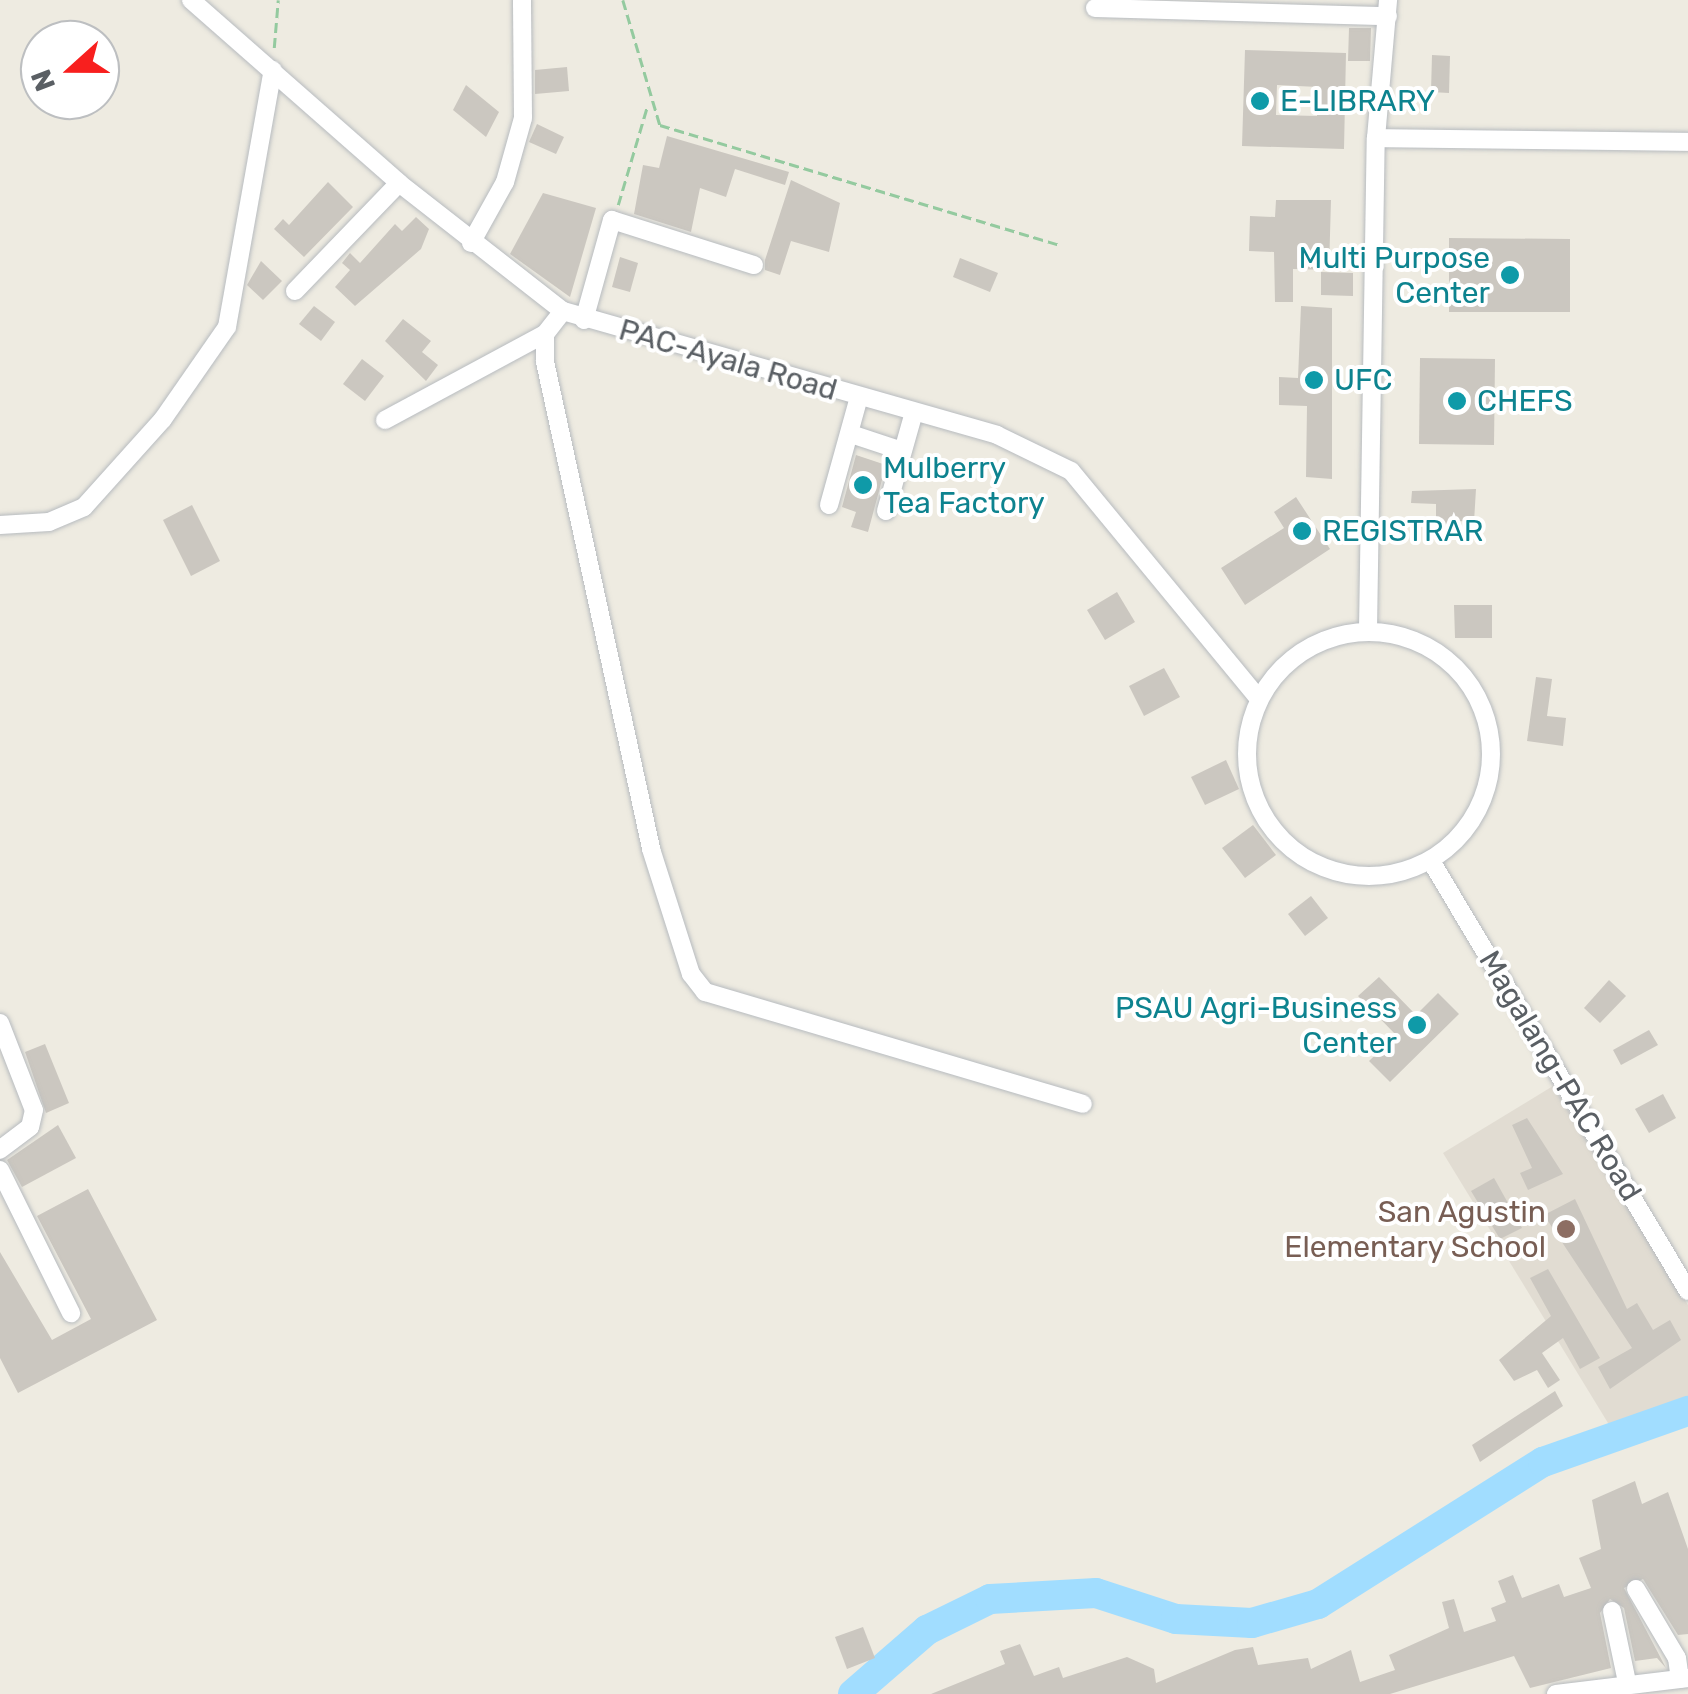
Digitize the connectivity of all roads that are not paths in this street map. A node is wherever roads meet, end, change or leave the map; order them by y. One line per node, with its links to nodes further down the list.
1 (191, 0): 6 (street, PAC-Ayala Road)
2 (522, 0): 10 (street)
3 (1159, 6): 4 (street); 5 (street)
4 (1095, 8)
5 (1388, 8): 7 (street)
6 (272, 70): 9 (street, PAC-Ayala Road); 23 (street)
7 (1376, 138): 8 (street); 24 (street)
8 (1688, 142)
9 (399, 183): 10 (street, PAC-Ayala Road); 12 (street)
10 (471, 243): 13 (street, PAC-Ayala Road)
11 (754, 264): 14 (street)
12 (294, 290)
13 (563, 311): 14 (street, PAC-Ayala Road); 15 (street)
14 (584, 320): 16 (street, PAC-Ayala Road)
15 (545, 334): 18 (street); 28 (street)
16 (858, 397): 17 (street, PAC-Ayala Road); 19 (street)
17 (914, 412): 20 (street); 25 (street, PAC-Ayala Road)
18 (385, 420)
19 (851, 434): 20 (street); 21 (street)
20 (902, 451): 22 (street)
21 (829, 505)
22 (886, 511)
23 (0, 525)
24 (1368, 630): 25 (street); 26 (street)
25 (1259, 699): 26 (street)
26 (1431, 861): 31 (street, Magalang-PAC Road)
27 (0, 1023): 29 (street)
28 (1082, 1104)
29 (0, 1150)
30 (0, 1170): 32 (street)
31 (1688, 1291)
32 (71, 1313)
33 (1636, 1589): 35 (street)
34 (1612, 1610): 36 (street)
35 (1684, 1679): 36 (street)
36 (1626, 1682): 37 (street)
37 (1556, 1694)

